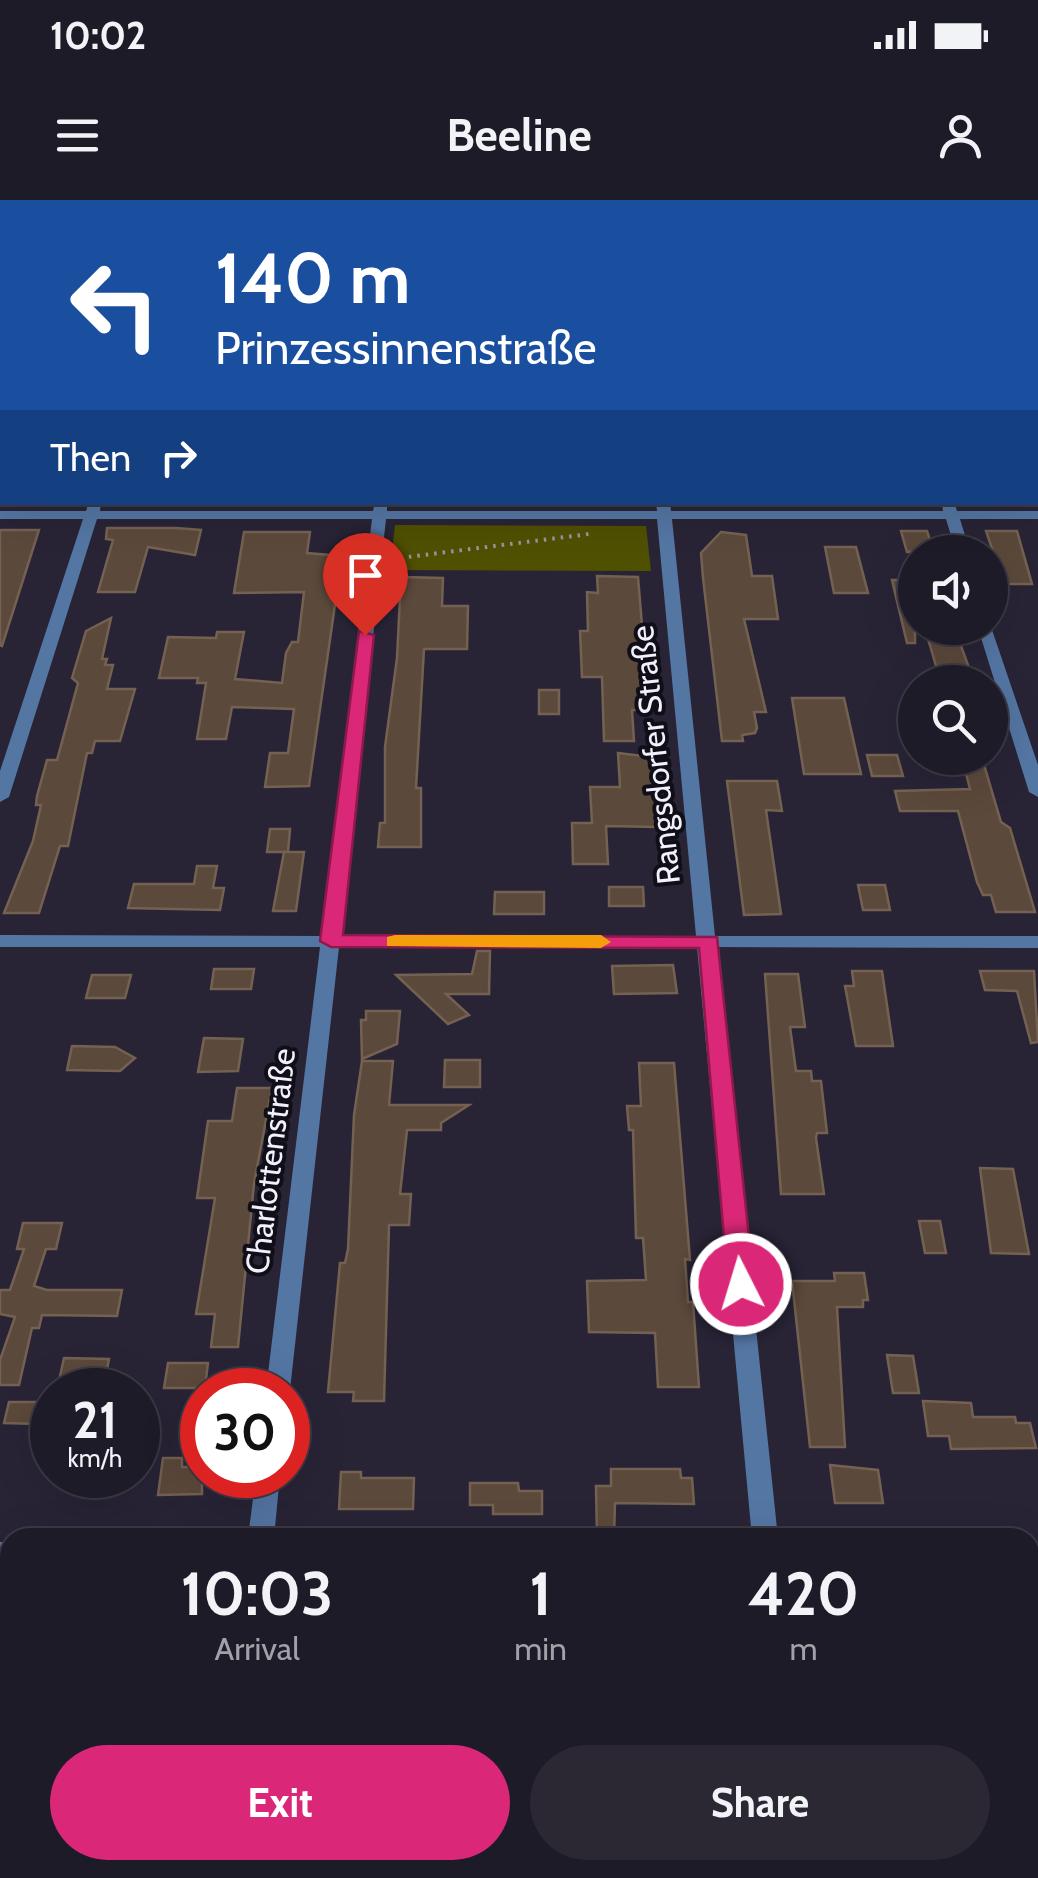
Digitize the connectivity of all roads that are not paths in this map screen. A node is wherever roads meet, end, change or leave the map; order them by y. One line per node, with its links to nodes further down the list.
1 (93, 509): 2 (street); 5 (street); 10 (street)
2 (380, 509): 3 (street); 12 (street, Charlottenstraße)
3 (664, 509): 4 (street); 13 (street, Rangsdorfer Straße)
4 (949, 509): 6 (street); 7 (street)
5 (0, 514)
6 (1038, 515)
7 (957, 535)
8 (991, 645): 9 (street)
9 (1038, 792)
10 (0, 797)
11 (0, 941): 12 (street)
12 (331, 941): 13 (street); 15 (street, Charlottenstraße)
13 (710, 942): 14 (street); 18 (street, Rangsdorfer Straße)
14 (1038, 942)
15 (281, 1368)
16 (265, 1498): 17 (street)
17 (262, 1528)
18 (764, 1528)

